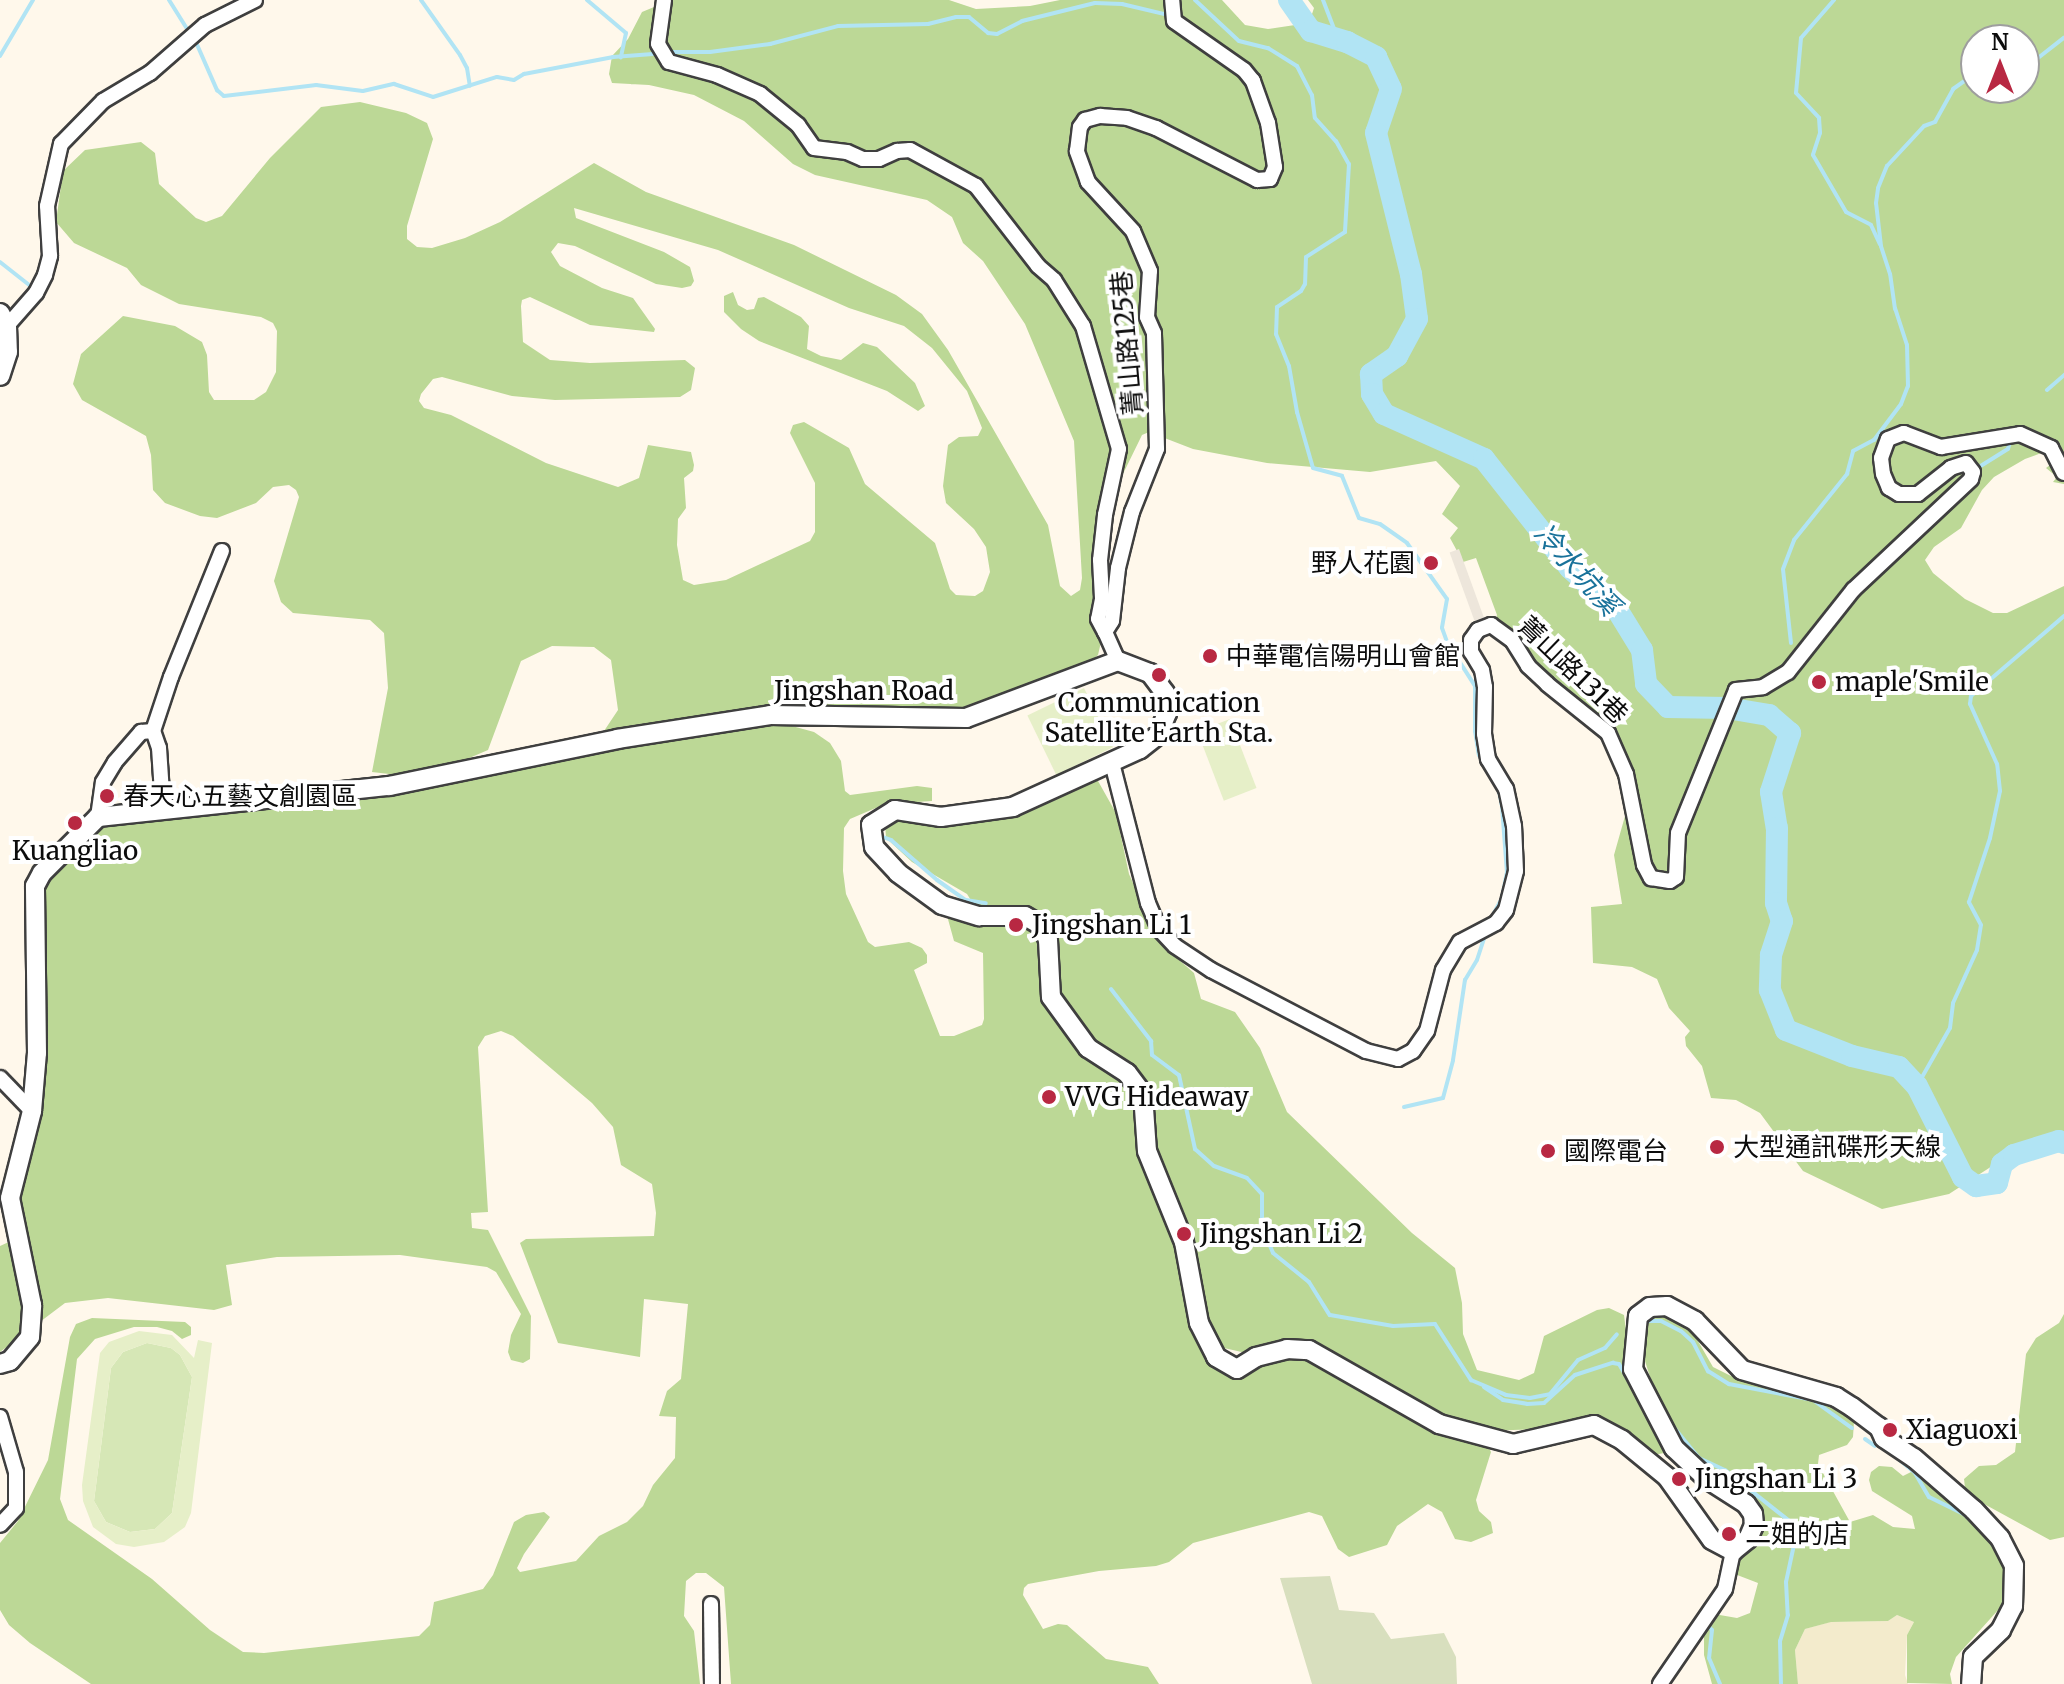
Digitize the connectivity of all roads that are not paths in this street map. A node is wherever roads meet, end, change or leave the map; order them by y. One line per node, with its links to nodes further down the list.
1 (255, 0): 4 (street)
2 (664, 0): 8 (street)
3 (1172, 0): 8 (street, 菁山路125巷)
4 (4, 319): 5 (street)
5 (0, 376)
6 (2064, 473): 11 (street, 菁山路131巷)
7 (222, 551): 10 (street)
8 (1105, 632): 9 (street)
9 (1118, 661): 11 (street); 12 (street, Jingshan Road)
10 (153, 731): 12 (street); 13 (street)
11 (1112, 763): 19 (street)
12 (163, 808): 13 (street, Jingshan Road)
13 (98, 817): 15 (street)
14 (0, 1078): 15 (street)
15 (32, 1111): 16 (street)
16 (0, 1364)
17 (0, 1417): 18 (street)
18 (0, 1525)
19 (1733, 1551): 22 (street); 23 (street)
20 (711, 1604): 21 (street)
21 (712, 1684)
22 (1660, 1684)
23 (1971, 1684)

